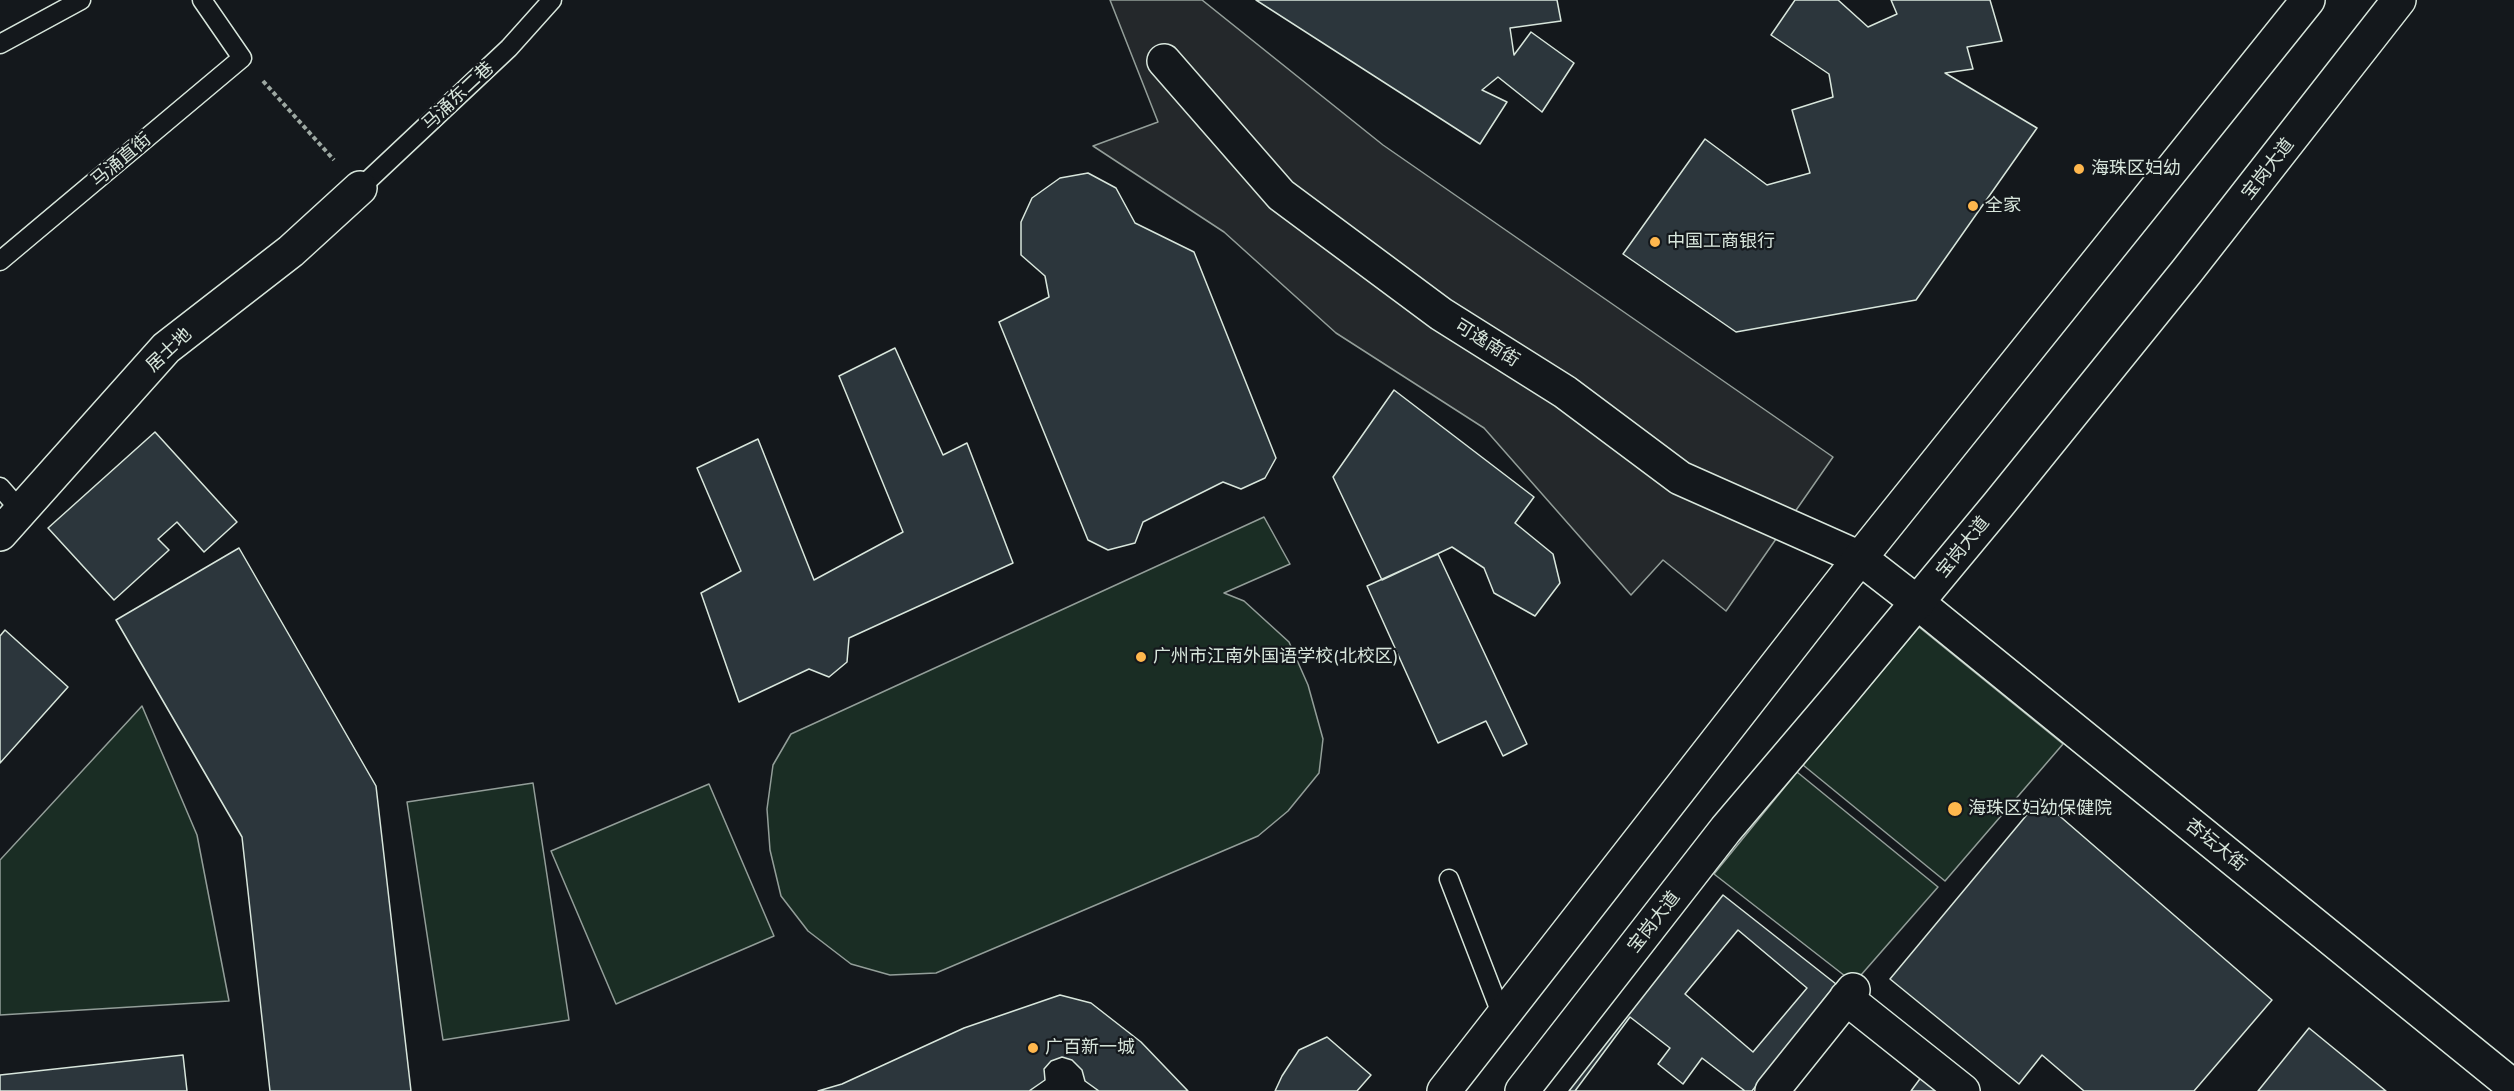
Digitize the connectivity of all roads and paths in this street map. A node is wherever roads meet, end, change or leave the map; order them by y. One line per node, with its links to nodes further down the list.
1 (81, 0): 6 (lane)
2 (202, 0): 7 (lane)
3 (552, 0): 9 (lane, 马涌东二巷)
4 (2308, 0): 12 (main road)
5 (2399, 0): 13 (main road, 宝岗大道)
6 (0, 44)
7 (242, 58): 9 (path); 10 (lane, 马涌直街)
8 (1164, 61): 12 (main road, 可逸南街)
9 (360, 188): 11 (main road, 居士地)
10 (0, 261)
11 (7, 511)
12 (1860, 558): 13 (main road, 可逸南街); 15 (main road)
13 (1918, 603): 16 (main road, 杏坛大街); 18 (main road, 宝岗大道)
14 (1449, 879): 15 (lane)
15 (1502, 1016): 17 (main road)
16 (2514, 1087)
17 (1444, 1091)
18 (1522, 1091)
19 (1773, 1091): 20 (main road)
20 (1963, 1091)

